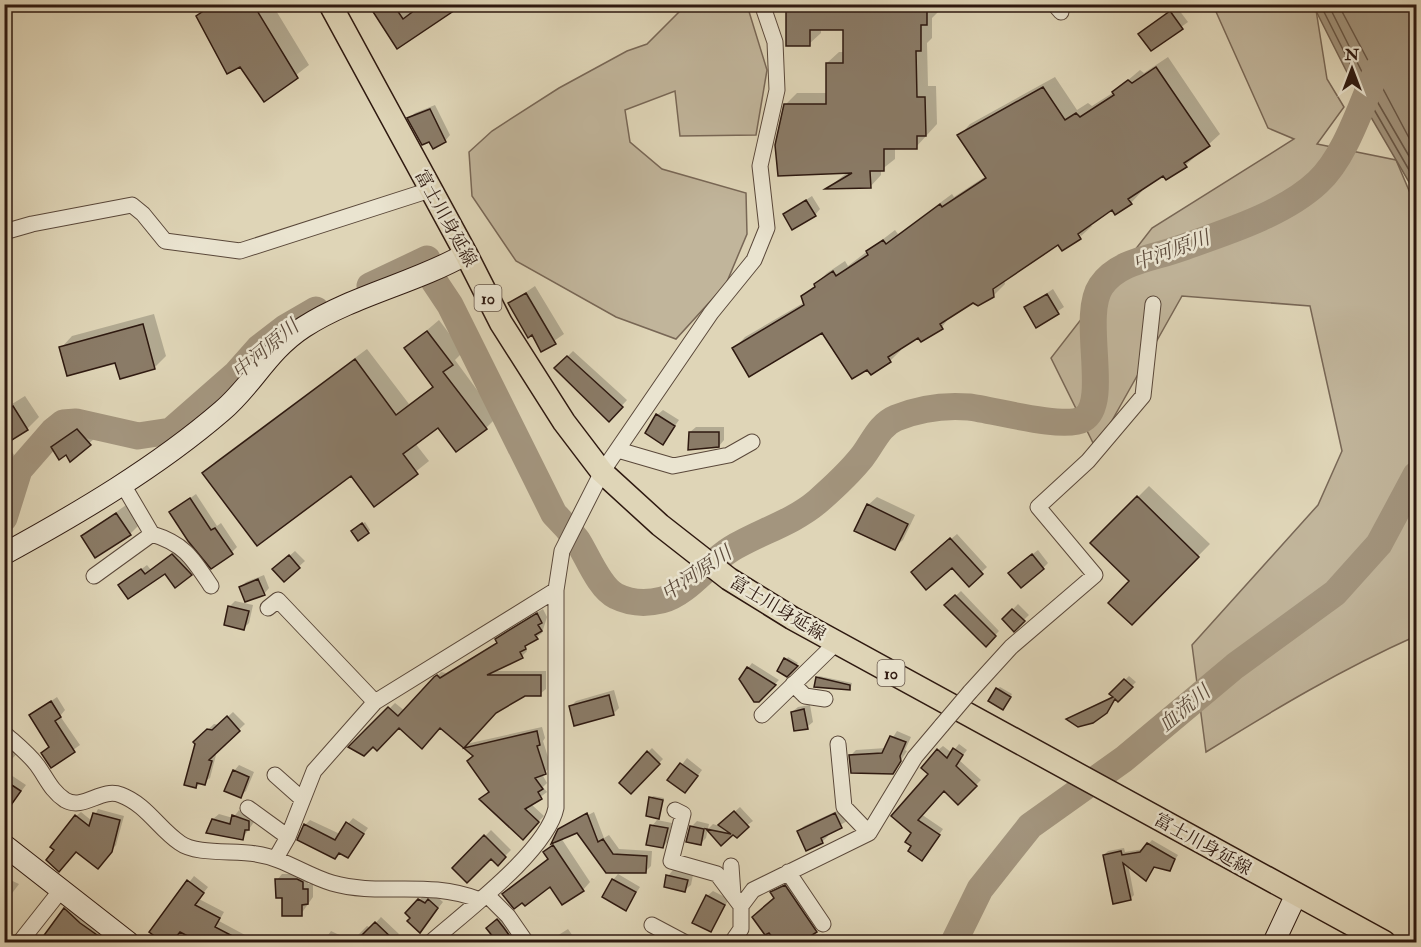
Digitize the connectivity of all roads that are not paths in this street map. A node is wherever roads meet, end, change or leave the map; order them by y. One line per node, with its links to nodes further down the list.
1 (330, 4): 3 (main road, 富士川身延線 / 10)
2 (762, 4): 8 (street)
3 (423, 192): 4 (street); 5 (main road, 富士川身延線 / 10)
4 (4, 232)
5 (459, 258): 9 (main road, 富士川身延線 / 10); 10 (street)
6 (1153, 304): 28 (street, bridge)
7 (752, 442): 8 (street)
8 (618, 450): 9 (street)
9 (602, 472): 15 (street); 17 (main road, 富士川身延線 / 10)
10 (122, 483): 11 (street); 12 (street)
11 (152, 534): 13 (street); 14 (street)
12 (4, 554)
13 (94, 576)
14 (211, 586)
15 (556, 590): 20 (street); 36 (street)
16 (268, 608): 20 (street)
17 (836, 643): 18 (street); 35 (main road, 富士川身延線 / 10)
18 (793, 684): 19 (street); 21 (street)
19 (825, 699)
20 (375, 702): 25 (street)
21 (762, 715)
22 (4, 733): 31 (street)
23 (838, 744): 28 (street)
24 (275, 775): 25 (street)
25 (302, 799): 29 (street)
26 (248, 808): 29 (street)
27 (675, 810): 37 (street)
28 (869, 833): 33 (street)
29 (288, 837): 31 (street)
30 (4, 845): 34 (street)
31 (276, 858): 36 (street)
32 (731, 866): 37 (street)
33 (788, 872): 37 (street); 38 (street)
34 (61, 890): 40 (street); 41 (street)
35 (1296, 895): 46 (street); 47 (main road, 富士川身延線 / 10)
36 (483, 897): 42 (street); 43 (street)
37 (737, 900): 45 (street)
38 (824, 924)
39 (652, 925): 44 (street)
40 (122, 940)
41 (21, 942)
42 (432, 942)
43 (526, 942)
44 (684, 942)
45 (732, 942)
46 (1274, 942)
47 (1384, 942)

